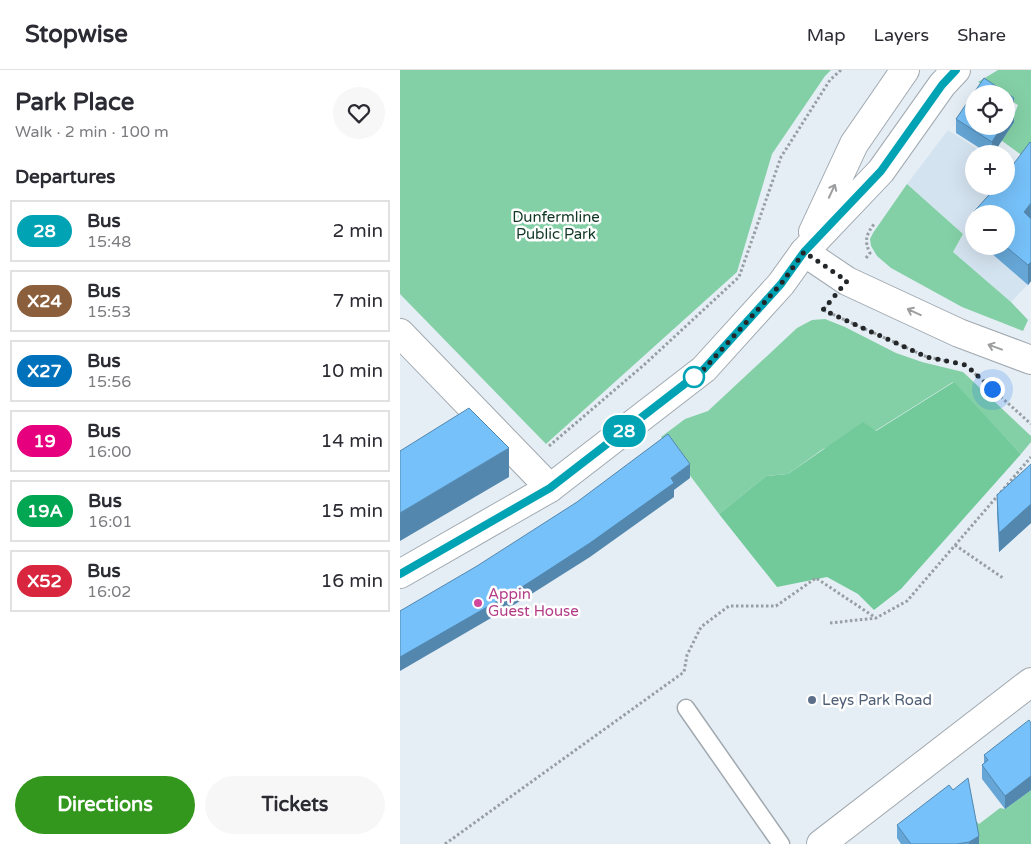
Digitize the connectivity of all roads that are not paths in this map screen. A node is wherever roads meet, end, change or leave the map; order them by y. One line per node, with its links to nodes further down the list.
1 (905, 70): 3 (main road, one-way to 1)
2 (956, 70): 3 (main road)
3 (804, 252): 5 (main road, one-way to 3); 6 (main road)
4 (400, 333): 6 (main road)
5 (1031, 360)
6 (550, 488): 7 (main road)
7 (400, 574)
8 (1031, 682): 11 (main road)
9 (686, 708): 10 (lane)
10 (781, 844)
11 (821, 844)

